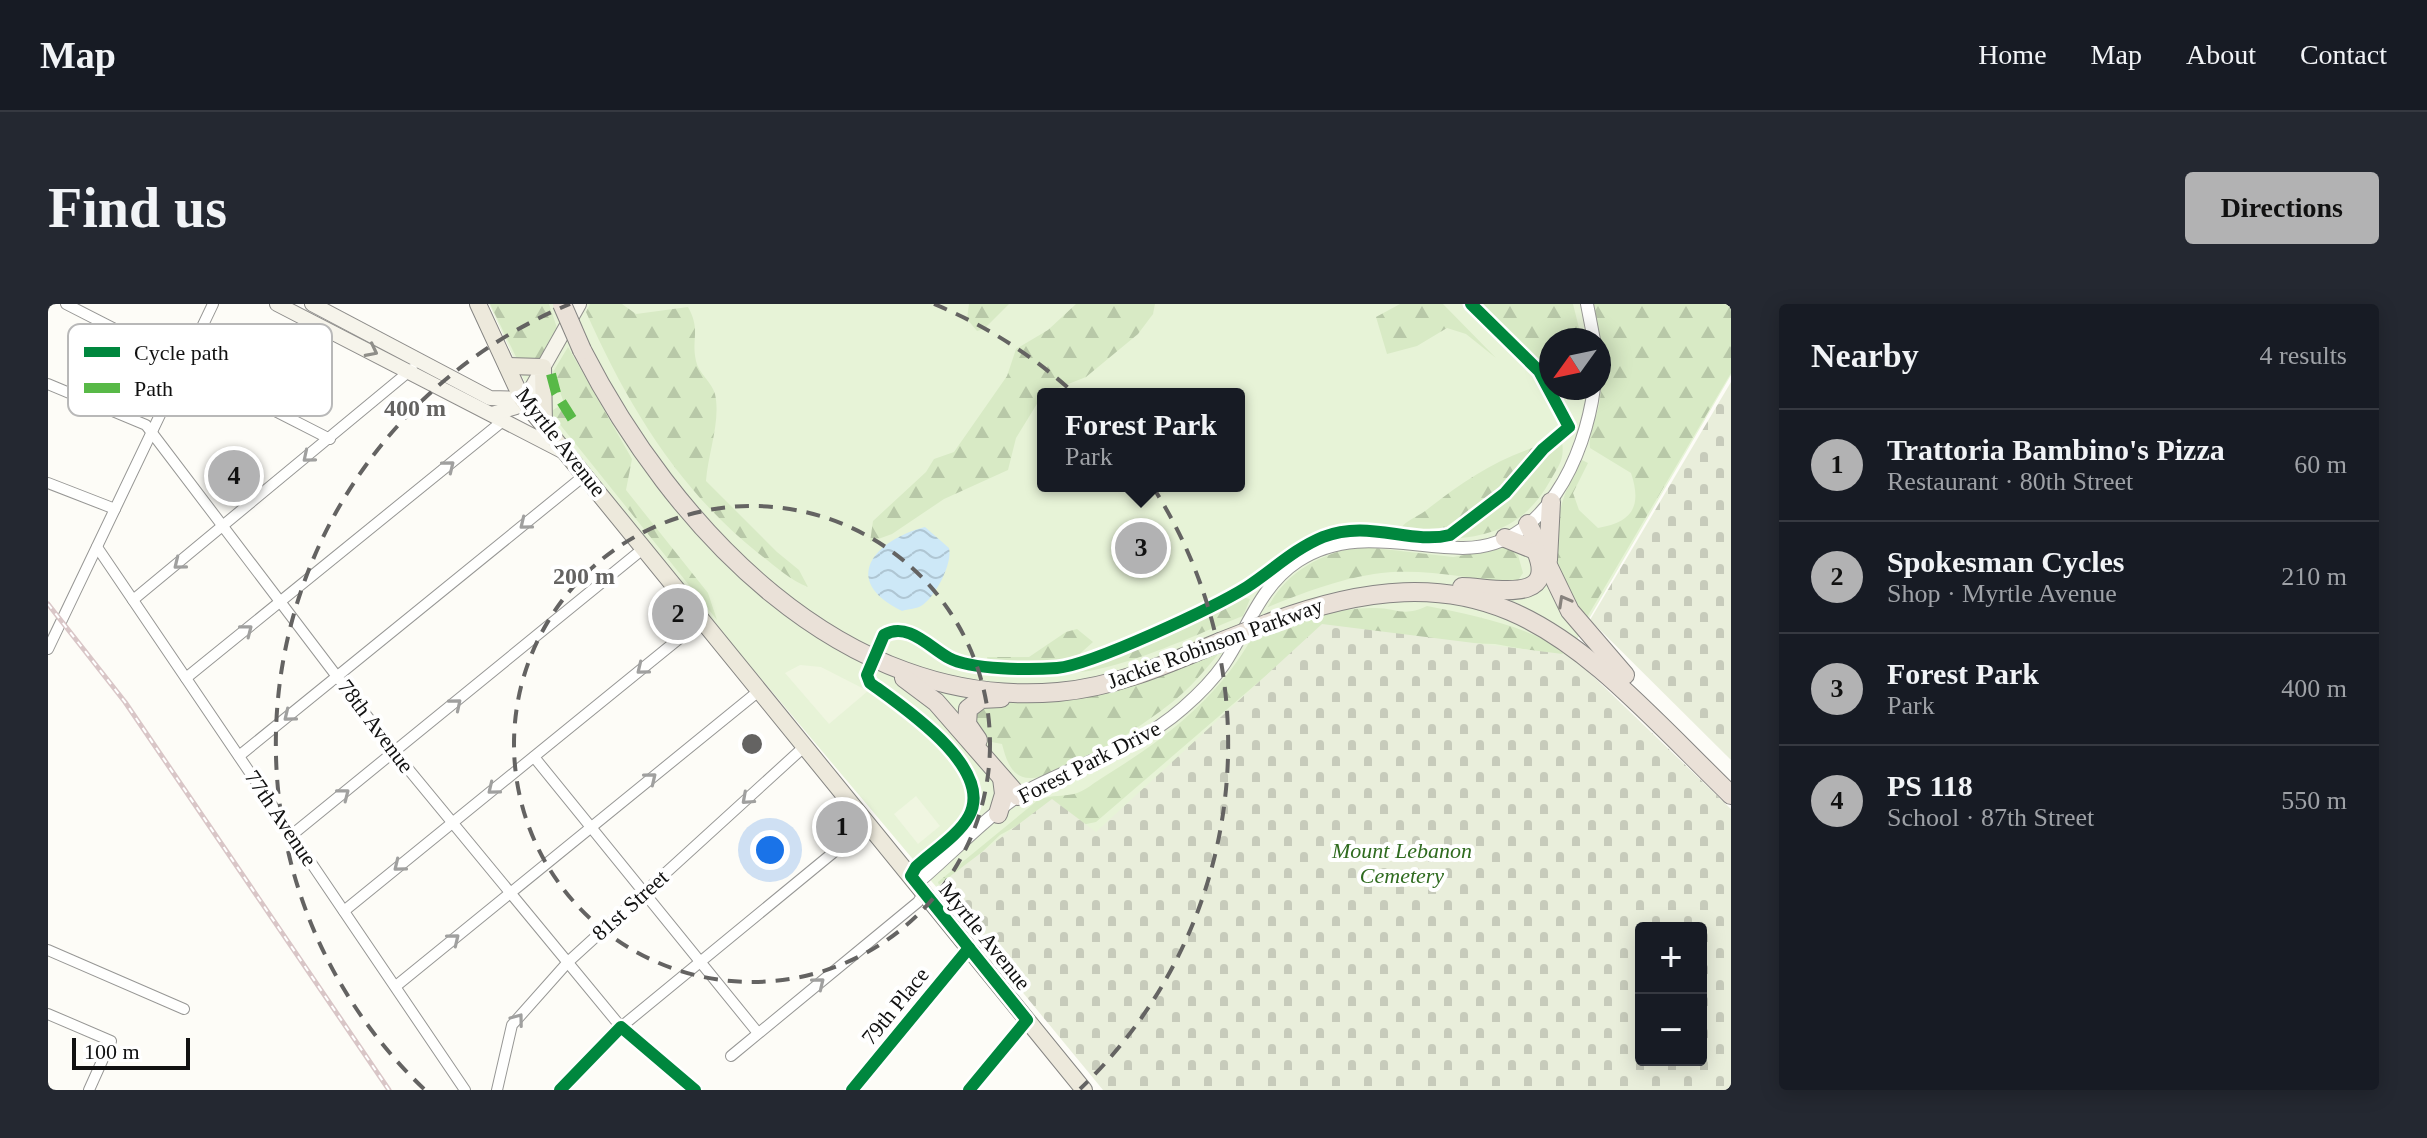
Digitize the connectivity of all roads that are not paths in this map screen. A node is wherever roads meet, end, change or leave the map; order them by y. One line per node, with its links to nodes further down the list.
1 (66, 304): 10 (street)
2 (213, 304): 11 (street)
3 (277, 304): 12 (main road, one-way to 12)
4 (312, 304): 16 (main road)
5 (478, 304): 17 (main road, Myrtle Avenue)
6 (562, 304): 15 (highway, Jackie Robinson Parkway, bridge)
7 (573, 304): 15 (highway, Jackie Robinson Parkway)
8 (579, 304): 18 (main road)
9 (1587, 304): 13 (street)
10 (105, 324)
11 (203, 324)
12 (321, 324)
13 (1592, 328)
14 (332, 329): 16 (main road, one-way to 16)
15 (587, 347): 47 (highway, Jackie Robinson Parkway); 49 (highway, Jackie Robinson Parkway)
16 (414, 366): 21 (main road); 26 (main road); 29 (street)
17 (507, 366): 18 (main road); 21 (main road, Myrtle Avenue)
18 (543, 367): 21 (main road); 27 (main road)
19 (48, 384): 20 (street, 78th Avenue)
20 (68, 392)
21 (522, 399): 26 (main road); 27 (main road, Myrtle Avenue)
22 (1592, 400): 33 (street, Forest Park Drive)
23 (127, 416): 28 (street, 78th Avenue)
24 (160, 416): 28 (street)
25 (285, 416): 29 (street)
26 (498, 417): 30 (main road); 43 (street, one-way to 26)
27 (544, 424): 30 (main road, Myrtle Avenue)
28 (152, 432): 34 (street); 36 (street, 78th Avenue)
29 (330, 439): 36 (street, one-way to 36)
30 (568, 454): 31 (main road, Myrtle Avenue)
31 (585, 475): 39 (main road, Myrtle Avenue); 51 (street, one-way to 51)
32 (48, 483): 34 (street)
33 (1551, 502): 35 (street, Forest Park Drive); 40 (highway)
34 (115, 509): 38 (street)
35 (1525, 526): 37 (street, Forest Park Drive); 40 (highway)
36 (224, 527): 42 (street, one-way to 42); 43 (street, 78th Avenue)
37 (1505, 538): 40 (highway); 61 (street, Forest Park Drive)
38 (97, 547): 42 (street, 77th Avenue); 46 (street)
39 (644, 548): 45 (main road, Myrtle Avenue); 56 (street, one-way to 39)
40 (1542, 557): 41 (highway); 50 (highway, one-way to 40)
41 (1462, 587): 44 (highway, Jackie Robinson Parkway); 50 (highway, Jackie Robinson Parkway)
42 (133, 600): 52 (street, 77th Avenue)
43 (282, 601): 51 (street, 78th Avenue); 52 (street, one-way to 43)
44 (1265, 619): 47 (highway, Jackie Robinson Parkway, bridge); 62 (highway, Jackie Robinson Parkway)
45 (702, 620): 53 (main road, Myrtle Avenue); 58 (street, one-way to 58)
46 (51, 635): 48 (street)
47 (1222, 636): 54 (highway, Jackie Robinson Parkway)
48 (48, 649)
49 (871, 657): 54 (highway, Jackie Robinson Parkway); 59 (highway)
50 (1625, 675): 60 (highway, Jackie Robinson Parkway)
51 (338, 676): 56 (street, 78th Avenue); 57 (street, one-way to 57)
52 (186, 678): 57 (street, 77th Avenue)
53 (760, 690): 55 (main road, Myrtle Avenue); 66 (street, one-way to 53)
54 (1057, 692): 61 (highway)
55 (805, 746): 65 (main road, Myrtle Avenue); 70 (street, 81st Street, one-way to 70)
56 (395, 753): 64 (street, 78th Avenue); 67 (street, one-way to 56)
57 (239, 756): 67 (street, 77th Avenue)
58 (534, 757): 64 (street, one-way to 64); 66 (street)
59 (1002, 778): 61 (highway); 63 (highway)
60 (1731, 779)
61 (1021, 795): 63 (street, Forest Park Drive)
62 (1731, 795)
63 (998, 814): 68 (street, Forest Park Drive)
64 (453, 822): 69 (street, 78th Avenue); 71 (street, one-way to 71)
65 (868, 824): 68 (main road, Myrtle Avenue); 74 (street)
66 (591, 827): 69 (street); 70 (street)
67 (293, 834): 71 (street, 77th Avenue)
68 (920, 888): 72 (main road, Myrtle Avenue); 81 (street, one-way to 68)
69 (512, 891): 75 (street, 78th Avenue); 76 (street, one-way to 69)
70 (644, 893): 74 (street); 75 (street, 81st Street)
71 (344, 911): 76 (street, 77th Avenue)
72 (969, 948): 79 (main road, Myrtle Avenue); 88 (street, 79th Place)
73 (48, 950): 77 (street)
74 (700, 961): 80 (street); 81 (street)
75 (568, 962): 80 (street, 78th Avenue); 85 (street, 81st Street, one-way to 75)
76 (396, 986): 84 (street, 77th Avenue)
77 (184, 1009)
78 (48, 1014): 83 (street)
79 (1027, 1020): 89 (street); 90 (main road, Myrtle Avenue)
80 (621, 1027): 86 (street); 87 (street, 78th Avenue)
81 (758, 1033): 82 (street)
82 (731, 1056)
83 (89, 1090)
84 (465, 1090)
85 (497, 1090)
86 (560, 1090)
87 (695, 1090)
88 (852, 1090)
89 (969, 1090)
90 (1084, 1090)

